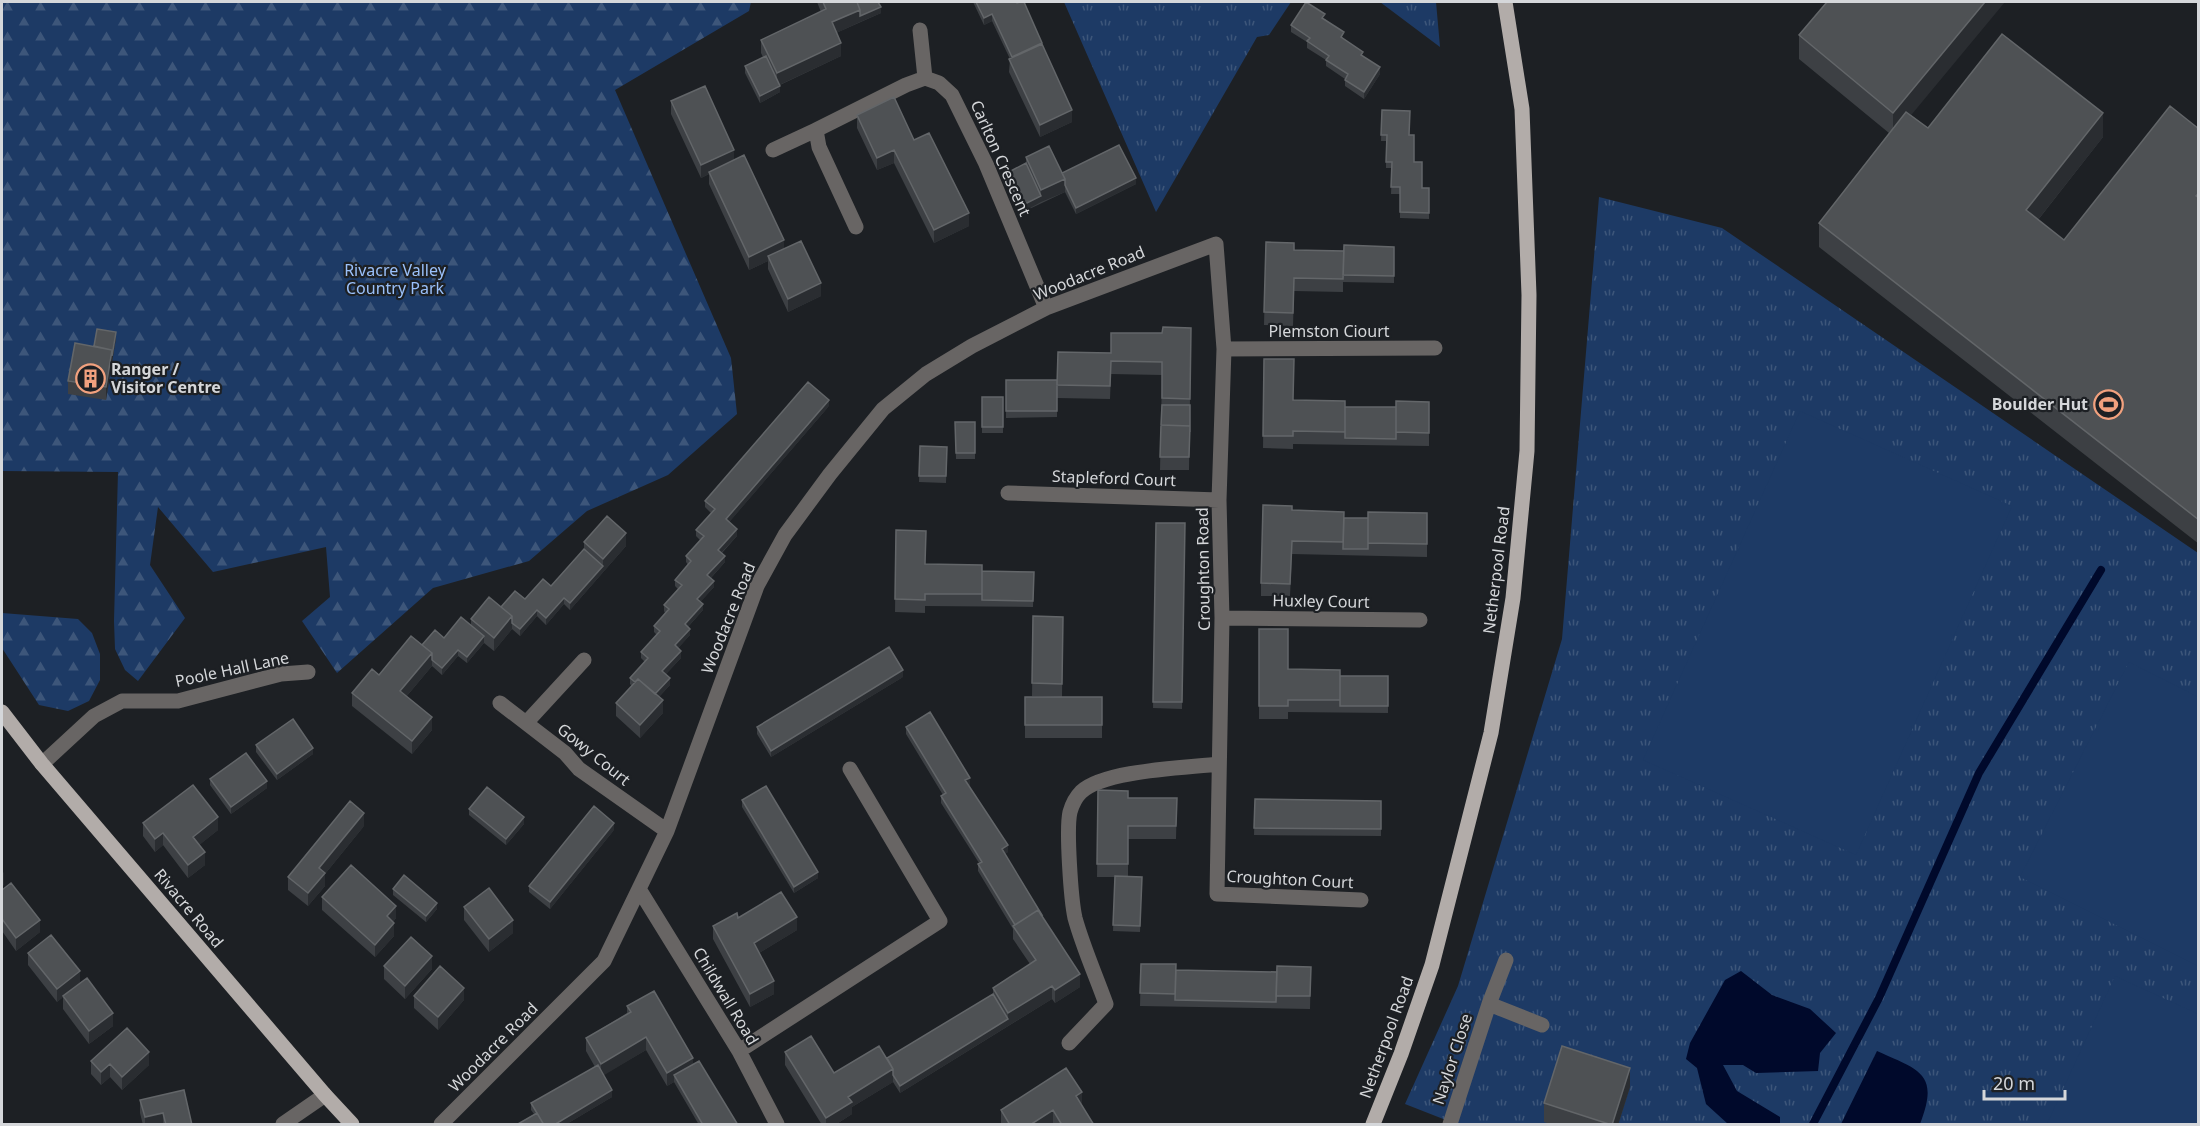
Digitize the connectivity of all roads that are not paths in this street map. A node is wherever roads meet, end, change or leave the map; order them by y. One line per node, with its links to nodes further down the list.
1 (1505, 2): 37 (main road, Netherpool Road)
2 (920, 30): 3 (street)
3 (925, 78): 4 (street); 8 (street, Carlton Crescent)
4 (816, 130): 5 (street); 6 (street)
5 (773, 150)
6 (856, 227)
7 (1216, 244): 8 (street, Woodacre Road); 10 (street, Croughton Road)
8 (1046, 308): 23 (street, Woodacre Road)
9 (1435, 348): 10 (street, Plemston Ciourt)
10 (1224, 349): 12 (street, Croughton Road)
11 (1008, 493): 12 (street, Stapleford Court)
12 (1219, 500): 13 (street, Croughton Road)
13 (1222, 618): 14 (street, Huxley Court); 21 (street, Croughton Road)
14 (1420, 620)
15 (584, 660): 19 (street)
16 (308, 672): 20 (street, Poole Hall Lane)
17 (500, 703): 19 (street, Gowy Court)
18 (2, 712): 20 (main road, Rivacre Road)
19 (526, 723): 23 (street, Gowy Court)
20 (42, 764): 32 (main road, Rivacre Road)
21 (1220, 764): 25 (street, Croughton Road); 30 (street)
22 (850, 769): 31 (street)
23 (667, 831): 24 (street, Woodacre Road)
24 (639, 888): 31 (street, Childwall Road); 35 (street, Woodacre Road)
25 (1217, 894): 26 (street, Croughton Court)
26 (1360, 900)
27 (1506, 960): 28 (street, Naylor Close)
28 (1489, 1004): 29 (street, Naylor Close); 38 (street, Naylor Close)
29 (1542, 1025)
30 (1069, 1043)
31 (739, 1051): 36 (street, Childwall Road)
32 (325, 1095): 33 (street); 34 (main road, Rivacre Road)
33 (283, 1125)
34 (352, 1125)
35 (441, 1125)
36 (777, 1125)
37 (1373, 1125)
38 (1450, 1125)

